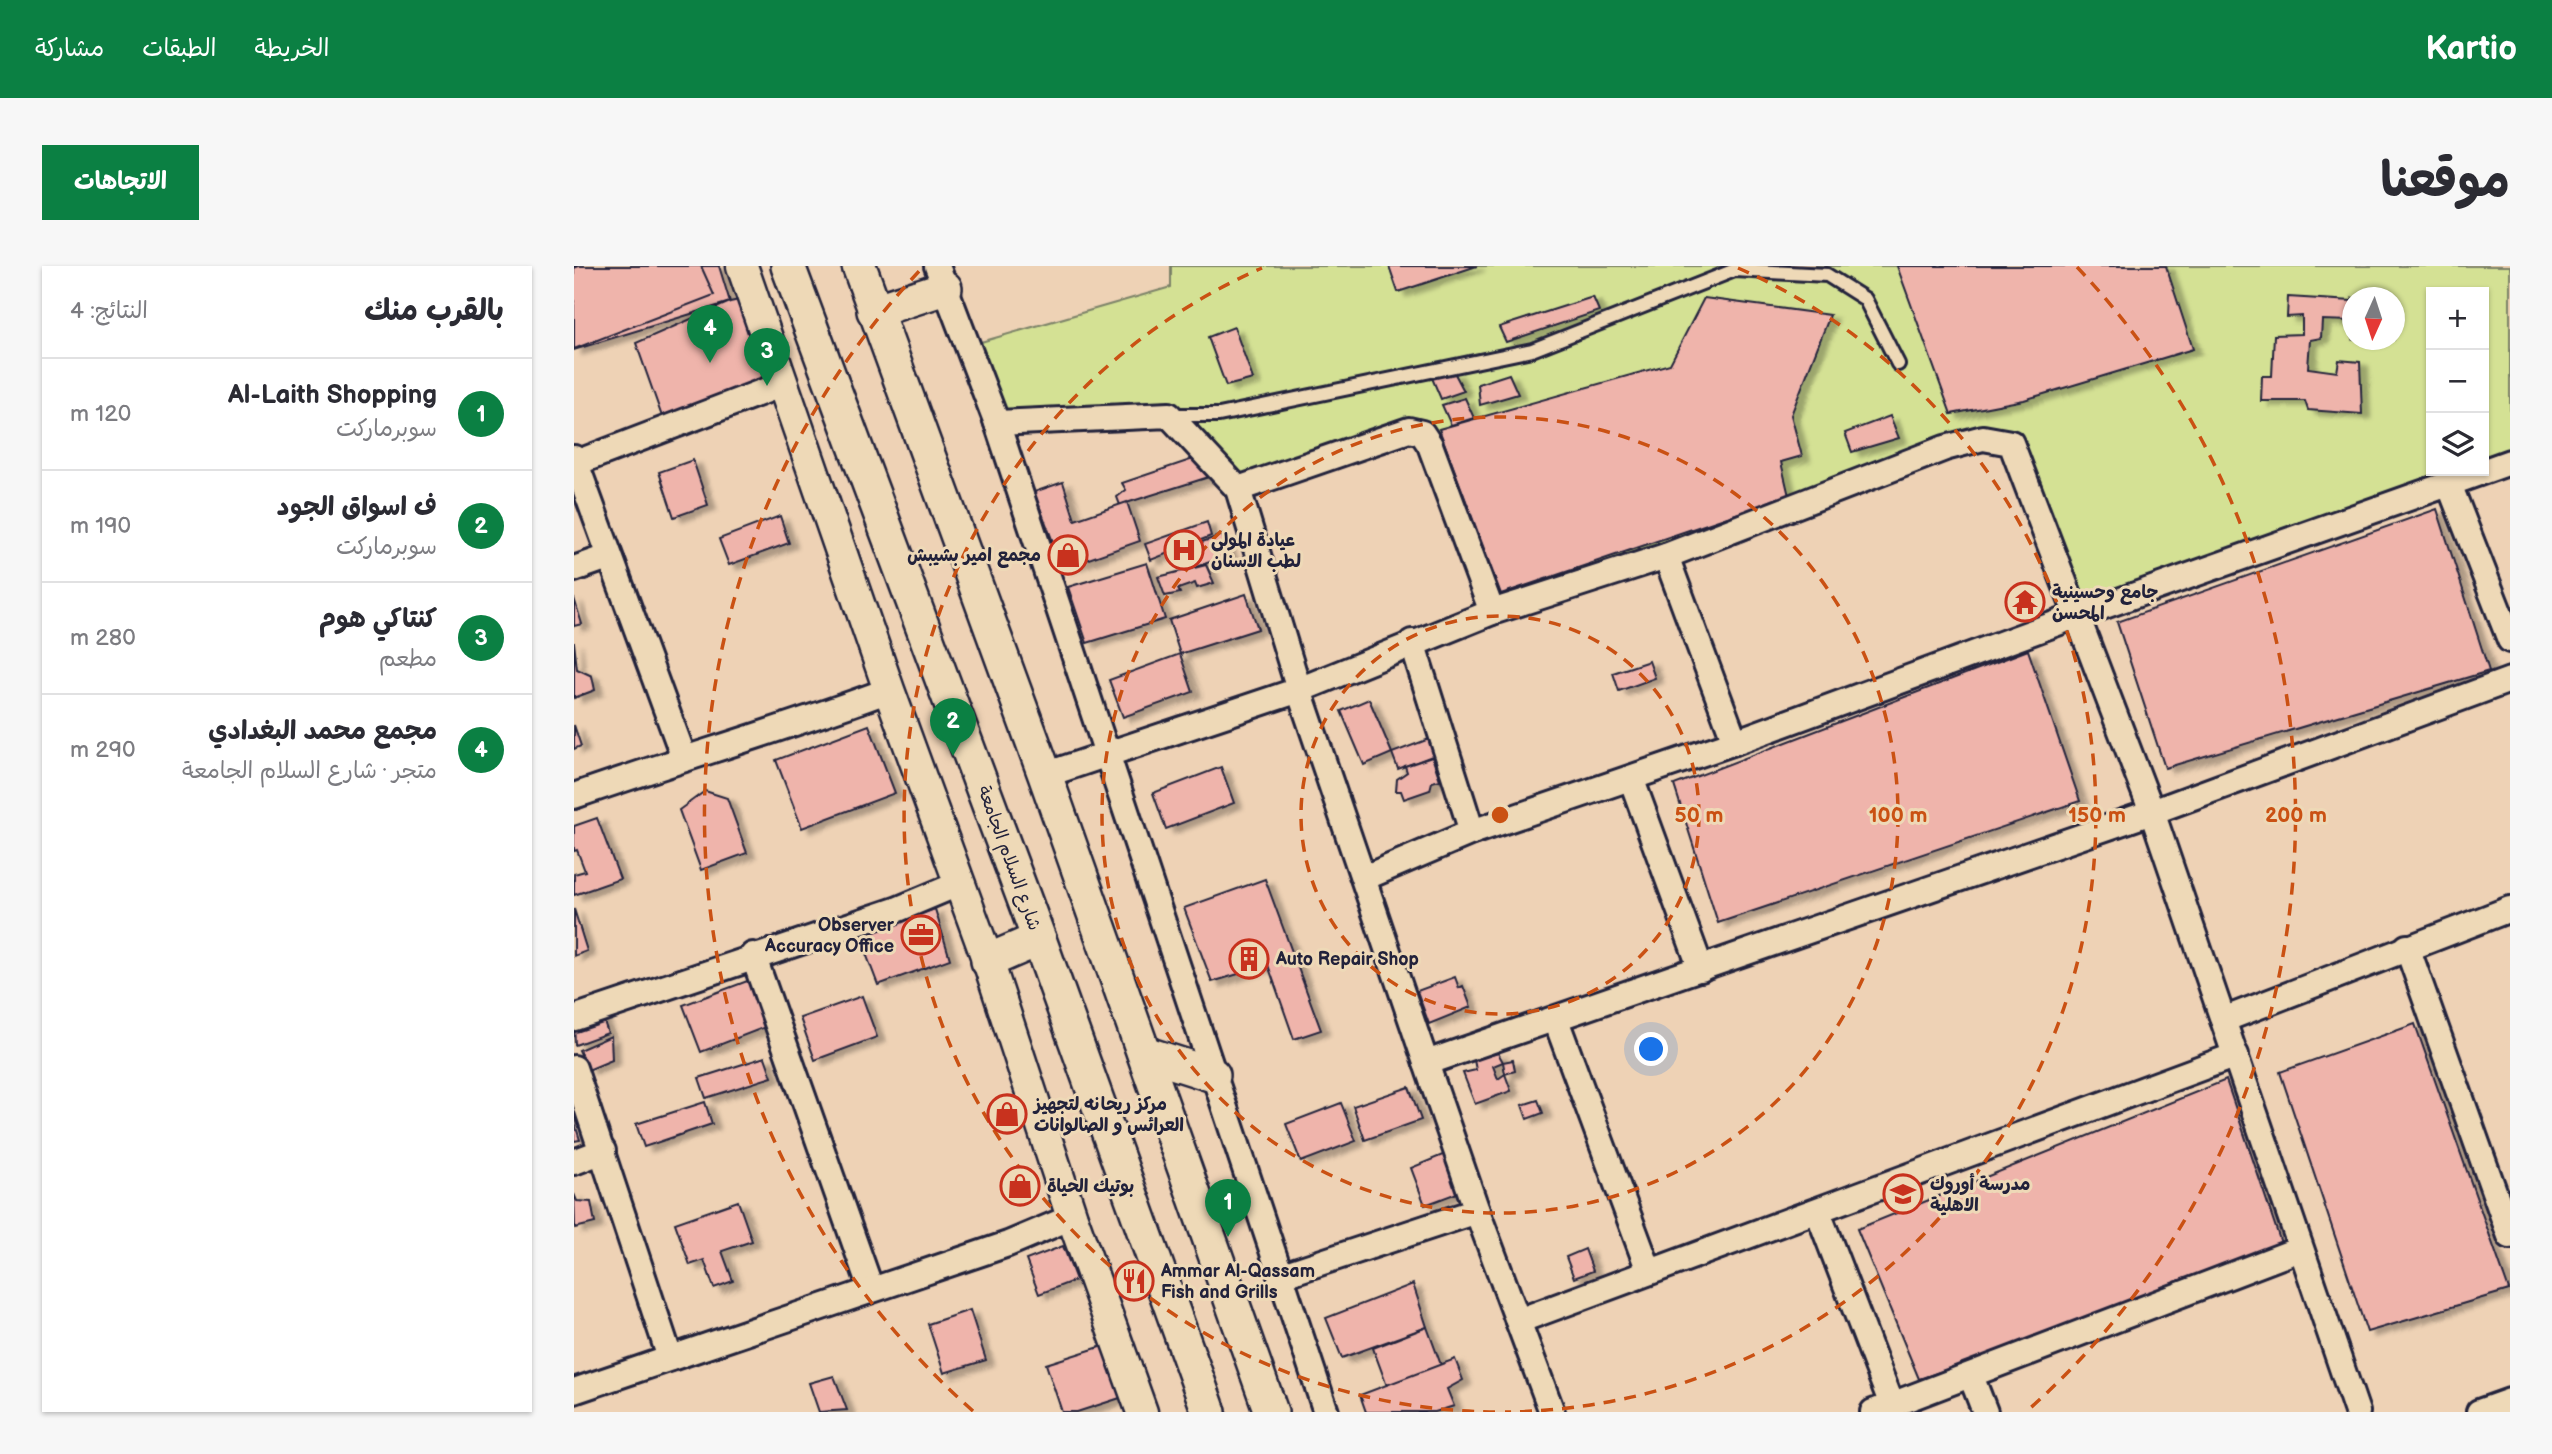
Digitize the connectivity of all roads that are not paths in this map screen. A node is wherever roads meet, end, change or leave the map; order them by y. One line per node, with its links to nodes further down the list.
1 (742, 266): 7 (street)
2 (788, 266): 35 (main road, شارع السلام الجامعة)
3 (859, 266): 5 (main road)
4 (941, 277): 5 (main road); 9 (street)
5 (874, 311): 27 (main road)
6 (1898, 364): 8 (lane)
7 (783, 384): 10 (street); 22 (street)
8 (1169, 415): 9 (street); 13 (street)
9 (997, 424): 25 (street)
10 (575, 461): 15 (street)
11 (2510, 463): 12 (street)
12 (2449, 484): 18 (street); 19 (street)
13 (1238, 489): 17 (street); 23 (street)
14 (1666, 556): 17 (street); 18 (street); 24 (street)
15 (608, 557): 16 (street); 26 (street)
16 (574, 569)
17 (1492, 612): 20 (street)
18 (2079, 615): 24 (street); 30 (street)
19 (2510, 640)
20 (1412, 642): 23 (street); 31 (street)
21 (2510, 681): 30 (street)
22 (889, 690): 26 (street); 33 (street)
23 (1299, 690): 25 (street); 32 (street)
24 (1735, 742): 28 (street)
25 (1106, 752): 27 (street); 47 (street)
26 (684, 758): 29 (street)
27 (1045, 775): 43 (main road)
28 (1632, 778): 31 (street); 39 (street)
29 (574, 796)
30 (2152, 812): 39 (street); 42 (street)
31 (1472, 832): 32 (street)
32 (1364, 878): 45 (street)
33 (958, 884): 37 (street); 38 (street)
34 (2510, 909): 36 (street)
35 (1039, 939): 38 (main road); 65 (main road, شارع السلام الجامعة)
36 (2407, 947): 42 (street); 53 (street)
37 (753, 955): 40 (street); 57 (street)
38 (988, 961): 52 (street)
39 (1701, 969): 41 (street)
40 (574, 1018)
41 (1556, 1020): 45 (street); 55 (street)
42 (2223, 1020): 44 (street)
43 (1144, 1053): 47 (main road); 66 (main road)
44 (2236, 1055): 51 (street); 54 (street)
45 (1426, 1063): 50 (street)
46 (574, 1068): 48 (street)
47 (1213, 1074): 56 (street)
48 (603, 1151): 49 (street); 59 (street)
49 (574, 1162)
50 (1477, 1211): 56 (street); 58 (street)
51 (1818, 1212): 55 (street); 63 (street)
52 (1072, 1217): 57 (street); 64 (street)
53 (2510, 1236)
54 (2300, 1249): 60 (street); 70 (street)
55 (1648, 1271): 58 (street)
56 (1280, 1276): 67 (street)
57 (871, 1289): 59 (street)
58 (1517, 1321): 68 (street)
59 (670, 1358): 61 (street)
60 (1971, 1376): 63 (street); 69 (street)
61 (574, 1391)
62 (2510, 1401): 71 (street)
63 (1883, 1409)
64 (1137, 1411)
65 (1209, 1412)
66 (1271, 1412)
67 (1326, 1412)
68 (1552, 1412)
69 (1985, 1412)
70 (2357, 1412)
71 (2479, 1412)

